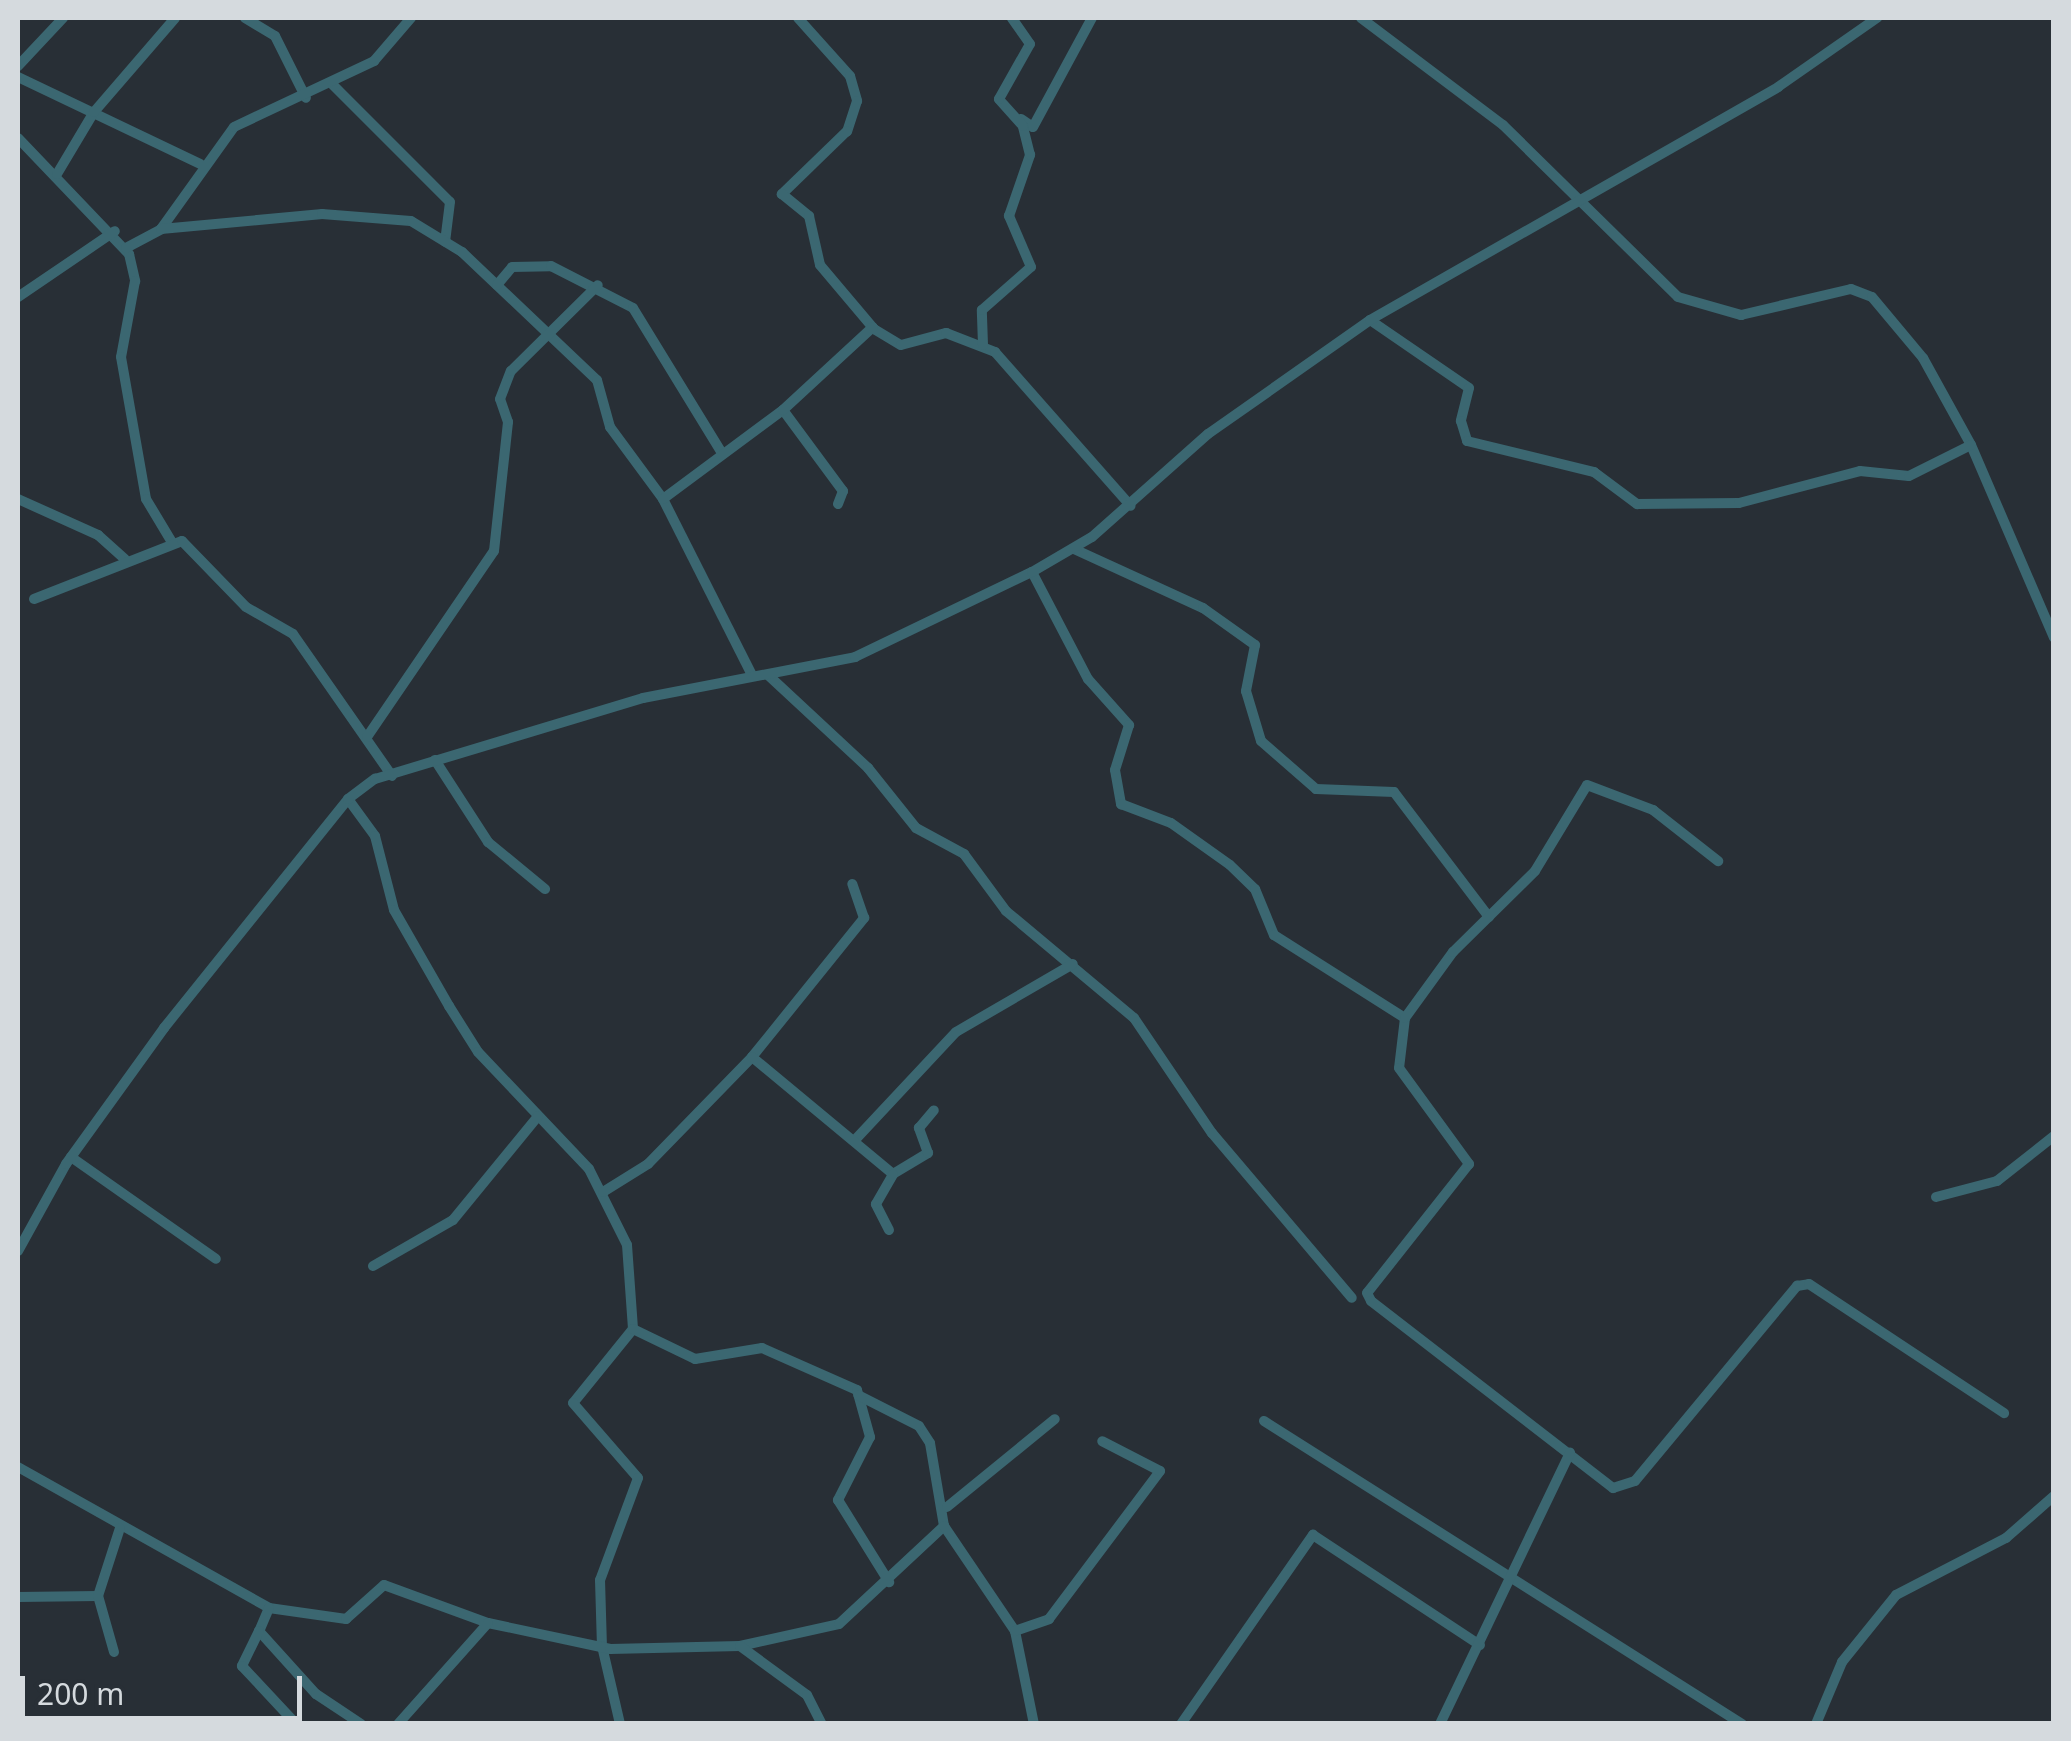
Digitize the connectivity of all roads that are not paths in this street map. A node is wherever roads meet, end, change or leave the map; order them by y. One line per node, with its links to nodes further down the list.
1 (64, 18): 10 (street)
2 (175, 18): 14 (street)
3 (245, 18): 13 (street)
4 (411, 18): 12 (street)
5 (798, 18): 28 (street)
6 (1012, 18): 15 (street)
7 (1092, 18): 15 (street)
8 (1361, 18): 19 (street)
9 (1877, 18): 19 (street)
10 (18, 66)
11 (18, 77): 14 (street)
12 (334, 85): 13 (street); 22 (street)
13 (306, 98): 17 (street)
14 (94, 112): 17 (street); 18 (street)
15 (1016, 116): 30 (street)
16 (18, 138): 18 (street)
17 (200, 164): 20 (street)
18 (57, 174): 21 (street)
19 (1583, 202): 27 (street); 32 (street)
20 (161, 229): 22 (street); 23 (street)
21 (115, 231): 23 (street); 26 (street)
22 (445, 242): 24 (street)
23 (126, 248): 38 (street)
24 (496, 284): 25 (street); 29 (street)
25 (598, 286): 29 (street); 33 (street)
26 (18, 297)
27 (1370, 320): 32 (street); 37 (street)
28 (873, 327): 30 (street); 31 (street)
29 (549, 333): 35 (street); 46 (street)
30 (983, 345): 37 (street)
31 (783, 410): 33 (street); 36 (street)
32 (1970, 445): 43 (street)
33 (722, 453): 35 (street)
34 (18, 498): 40 (street)
35 (664, 498): 44 (street)
36 (838, 504)
37 (1131, 506): 39 (street)
38 (173, 544): 40 (street); 46 (street)
39 (1074, 549): 41 (street); 53 (street)
40 (125, 559): 42 (street)
41 (1032, 572): 45 (street); 55 (street)
42 (34, 599)
43 (2054, 638)
44 (752, 674): 45 (street); 47 (street)
45 (768, 675): 54 (street)
46 (366, 737): 48 (street)
47 (435, 760): 48 (street); 52 (street)
48 (392, 776): 49 (street)
49 (348, 799): 58 (street); 61 (street)
50 (1718, 861): 53 (street)
51 (852, 884): 56 (street)
52 (545, 889)
53 (1489, 917): 55 (street)
54 (1073, 964): 60 (street); 69 (street)
55 (1405, 1018): 76 (street)
56 (752, 1057): 60 (street); 63 (street)
57 (934, 1110): 62 (street)
58 (538, 1116): 63 (street); 68 (street)
59 (2054, 1136): 64 (street)
60 (854, 1141): 62 (street)
61 (71, 1156): 66 (street); 67 (street)
62 (893, 1174): 65 (street)
63 (603, 1192): 70 (street)
64 (1936, 1197)
65 (888, 1230)
66 (18, 1252)
67 (216, 1259)
68 (373, 1266)
69 (1352, 1298)
70 (633, 1328): 71 (street); 91 (street)
71 (858, 1394): 79 (street); 83 (street)
72 (2004, 1413): 76 (street)
73 (1055, 1419): 79 (street)
74 (1264, 1420): 82 (street)
75 (1102, 1441): 89 (street)
76 (1570, 1453): 82 (street)
77 (18, 1467): 81 (street)
78 (2054, 1496): 103 (street)
79 (946, 1506): 80 (street)
80 (944, 1526): 83 (street); 89 (street)
81 (120, 1528): 84 (street); 86 (street)
82 (1506, 1578): 90 (street); 102 (street)
83 (889, 1582): 92 (street)
84 (98, 1596): 85 (street); 93 (street)
85 (18, 1597)
86 (269, 1608): 87 (street); 88 (street)
87 (488, 1623): 91 (street); 96 (street)
88 (258, 1631): 94 (street); 95 (street)
89 (1015, 1631): 99 (street)
90 (1480, 1645): 100 (street); 101 (street)
91 (602, 1646): 92 (street); 97 (street)
92 (740, 1646): 98 (street)
93 (114, 1652)
94 (296, 1724)
95 (361, 1724)
96 (398, 1724)
97 (620, 1724)
98 (822, 1724)
99 (1034, 1724)
100 (1180, 1724)
101 (1440, 1724)
102 (1742, 1724)
103 (1816, 1724)

